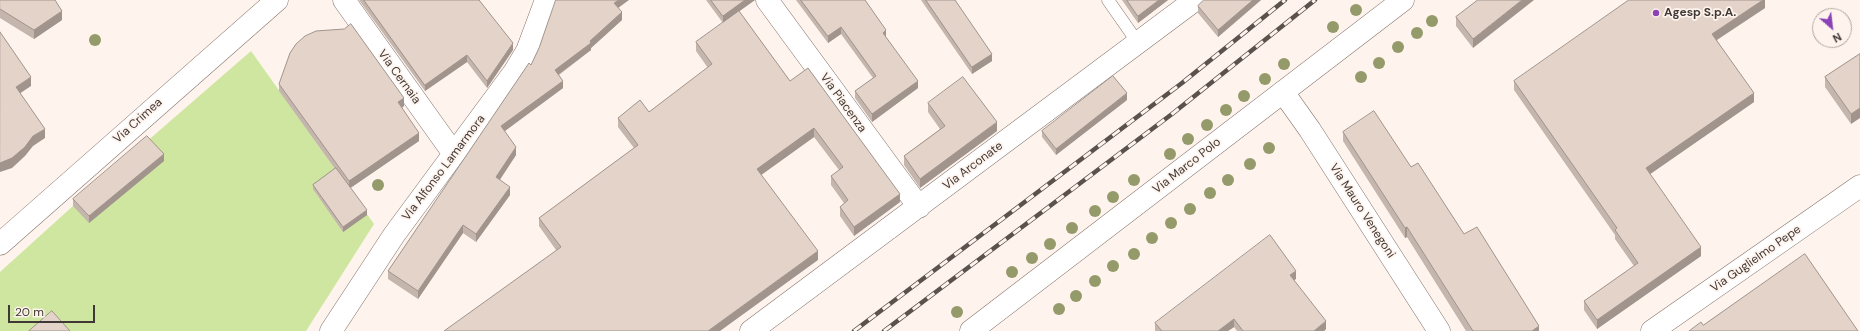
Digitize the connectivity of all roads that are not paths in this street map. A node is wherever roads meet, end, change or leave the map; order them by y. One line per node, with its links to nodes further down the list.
1 (277, 0): 13 (street, Via Crimea)
2 (344, 0): 10 (street, Via Cernaia)
3 (546, 0): 10 (street, Via Alfonso Lamarmora)
4 (767, 0): 12 (street, Via Piacenza)
5 (1108, 0): 8 (lane)
6 (1195, 0): 8 (street, Via Arconate)
7 (1403, 0): 9 (street, Via Marco Polo)
8 (1138, 43): 12 (street, Via Arconate)
9 (1283, 92): 16 (street, Via Marco Polo); 17 (street, Via Mauro Venegoni)
10 (454, 154): 14 (street, Via Alfonso Lamarmora)
11 (1860, 186): 18 (street, Via Guglielmo Pepe)
12 (919, 207): 15 (street, Via Arconate)
13 (0, 244)
14 (331, 331)
15 (751, 331)
16 (972, 331)
17 (1439, 331)
18 (1652, 331)

